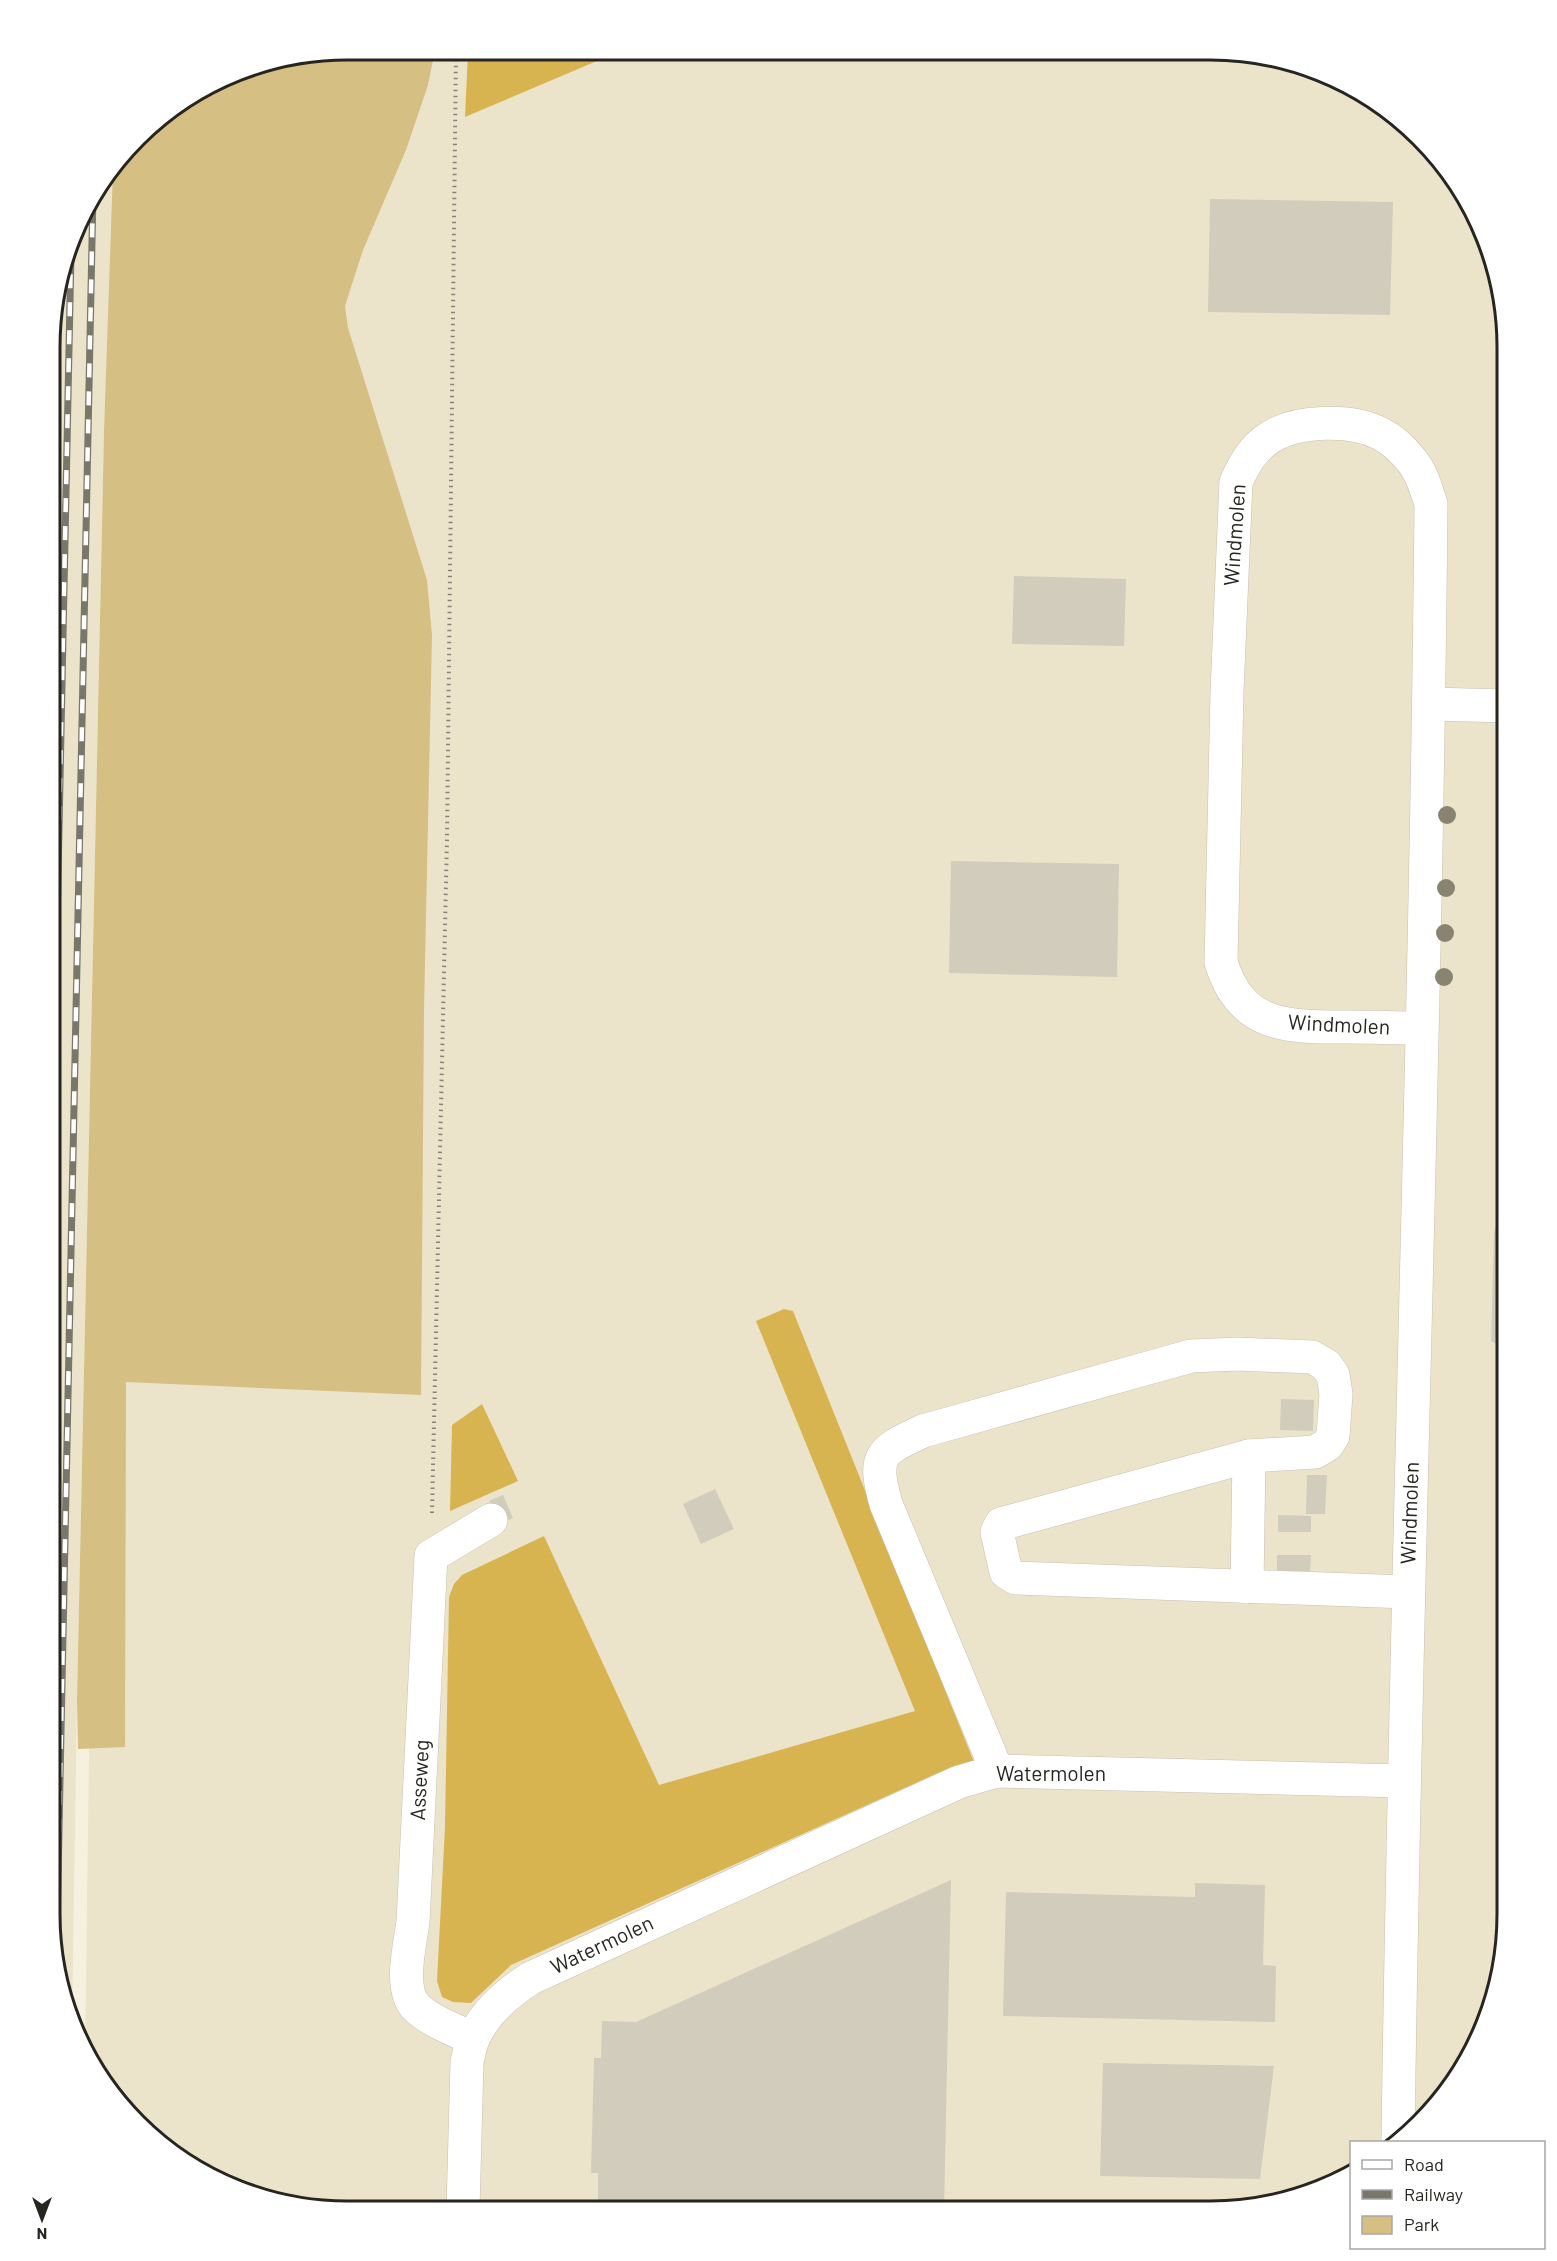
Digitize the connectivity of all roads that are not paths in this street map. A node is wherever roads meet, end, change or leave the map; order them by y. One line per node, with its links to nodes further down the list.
1 (1429, 704): 2 (street); 3 (street, Windmolen); 3 (street, Windmolen)
2 (1497, 706)
3 (1421, 1028): 7 (street, Windmolen)
4 (1249, 1456): 6 (street); 6 (street); 8 (street)
5 (491, 1520): 10 (street, Asseweg)
6 (1247, 1587): 7 (street)
7 (1408, 1592): 9 (street, Windmolen)
8 (997, 1771): 9 (street, Watermolen); 10 (street, Watermolen)
9 (1403, 1781): 11 (street)
10 (473, 2039): 12 (street, Watermolen)
11 (1398, 2131)
12 (463, 2201)

